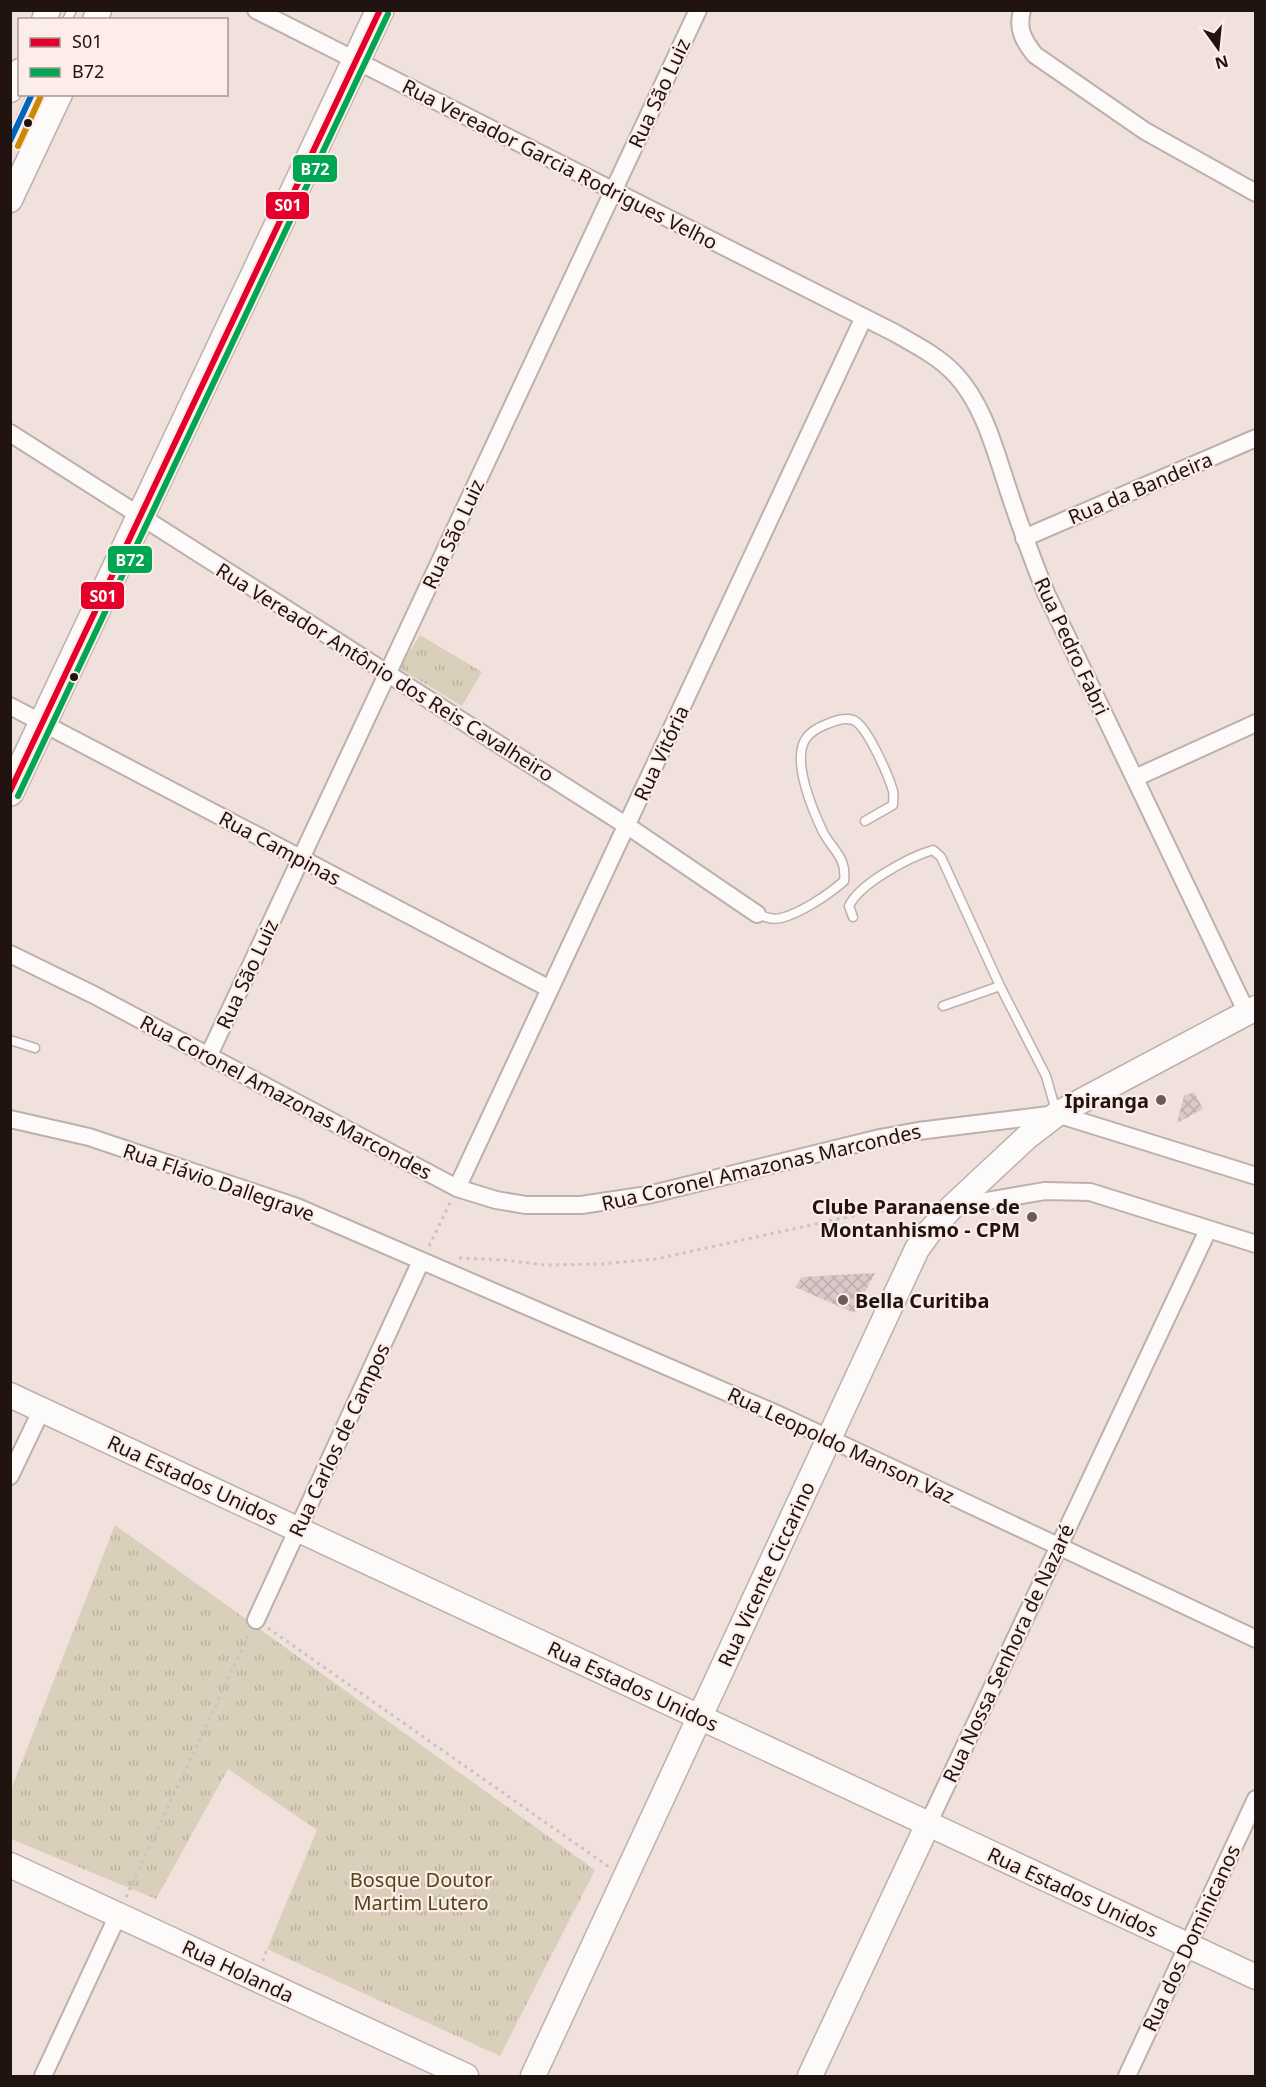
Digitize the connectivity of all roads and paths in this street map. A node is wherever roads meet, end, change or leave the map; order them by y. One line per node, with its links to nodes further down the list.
1 (256, 10): 5 (street, Rua Vereador Garcia Rodrigues Velho)
2 (380, 10): 5 (main road)
3 (698, 10): 11 (street, Rua São Luiz)
4 (1022, 10): 12 (street)
5 (356, 61): 11 (street, Rua Vereador Garcia Rodrigues Velho); 17 (main road)
6 (18, 75): 7 (street)
7 (10, 90)
8 (31, 96): 10 (lane)
9 (59, 96): 13 (street)
10 (10, 142)
11 (613, 191): 14 (street, Rua Vereador Garcia Rodrigues Velho); 19 (street, Rua São Luiz)
12 (1256, 193)
13 (10, 200)
14 (864, 317): 18 (street, Rua Pedro Fabri); 26 (street, Rua Vitória)
15 (10, 433): 17 (street, Rua Vereador Antônio dos Reis Cavalheiro)
16 (1256, 438): 18 (street, Rua da Bandeira)
17 (141, 516): 19 (street, Rua Vereador Antônio dos Reis Cavalheiro); 21 (main road)
18 (1024, 538): 23 (street, Rua Pedro Fabri)
19 (387, 674): 26 (street, Rua Vereador Antônio dos Reis Cavalheiro); 27 (street, Rua São Luiz)
20 (10, 706): 21 (street, Rua Campinas)
21 (43, 723): 24 (main road); 27 (street, Rua Campinas)
22 (1256, 723): 23 (street)
23 (1135, 778): 34 (street, Rua Pedro Fabri)
24 (10, 792)
25 (865, 821): 28 (lane)
26 (627, 825): 28 (street, Rua Vereador Antônio dos Reis Cavalheiro); 32 (street, Rua Vitória)
27 (301, 858): 32 (street, Rua Campinas); 37 (street, Rua São Luiz)
28 (757, 914)
29 (853, 917): 31 (lane)
30 (10, 954): 37 (street, Rua Coronel Amazonas Marcondes)
31 (1000, 986): 33 (lane); 38 (lane)
32 (550, 989): 41 (street, Rua Vitória)
33 (943, 1006)
34 (1251, 1010): 38 (street, Rua Coronel Amazonas Marcondes)
35 (10, 1040): 36 (lane)
36 (35, 1048)
37 (208, 1057): 41 (street, Rua Coronel Amazonas Marcondes)
38 (1057, 1114): 40 (street); 41 (street, Rua Coronel Amazonas Marcondes); 42 (street, Rua Vicente Ciccarino)
39 (10, 1119): 47 (street, Rua Flávio Dallegrave)
40 (1256, 1176)
41 (458, 1188)
42 (940, 1205): 44 (street); 46 (path); 50 (street, Rua Vicente Ciccarino)
43 (443, 1218): 47 (path)
44 (1208, 1230): 45 (street); 53 (street, Rua Nossa Senhora de Nazaré)
45 (1256, 1244)
46 (457, 1258)
47 (421, 1261): 50 (street, Rua Leopoldo Manson Vaz); 52 (street, Rua Carlos de Campos)
48 (10, 1395): 49 (street, Rua Estados Unidos)
49 (42, 1409): 51 (street); 52 (street, Rua Estados Unidos)
50 (829, 1438): 53 (street, Rua Leopoldo Manson Vaz); 56 (street, Rua Vicente Ciccarino)
51 (10, 1476)
52 (298, 1529): 54 (street, Rua Carlos de Campos); 56 (street, Rua Estados Unidos)
53 (1058, 1546): 55 (street, Rua Leopoldo Manson Vaz); 58 (street, Rua Nossa Senhora de Nazaré)
54 (256, 1620): 59 (path); 61 (path)
55 (1256, 1639)
56 (699, 1717): 58 (street, Rua Estados Unidos); 66 (street, Rua Vicente Ciccarino)
57 (1256, 1799): 62 (street, Rua dos Dominicanos)
58 (928, 1824): 62 (street, Rua Estados Unidos); 67 (street, Rua Nossa Senhora de Nazaré)
59 (594, 1856)
60 (10, 1865): 61 (street, Rua Holanda)
61 (118, 1915): 64 (street); 65 (street, Rua Holanda)
62 (1187, 1946): 63 (street, Rua Estados Unidos); 68 (street, Rua dos Dominicanos)
63 (1256, 1977)
64 (42, 2076)
65 (466, 2076)
66 (533, 2076)
67 (810, 2076)
68 (1126, 2076)

